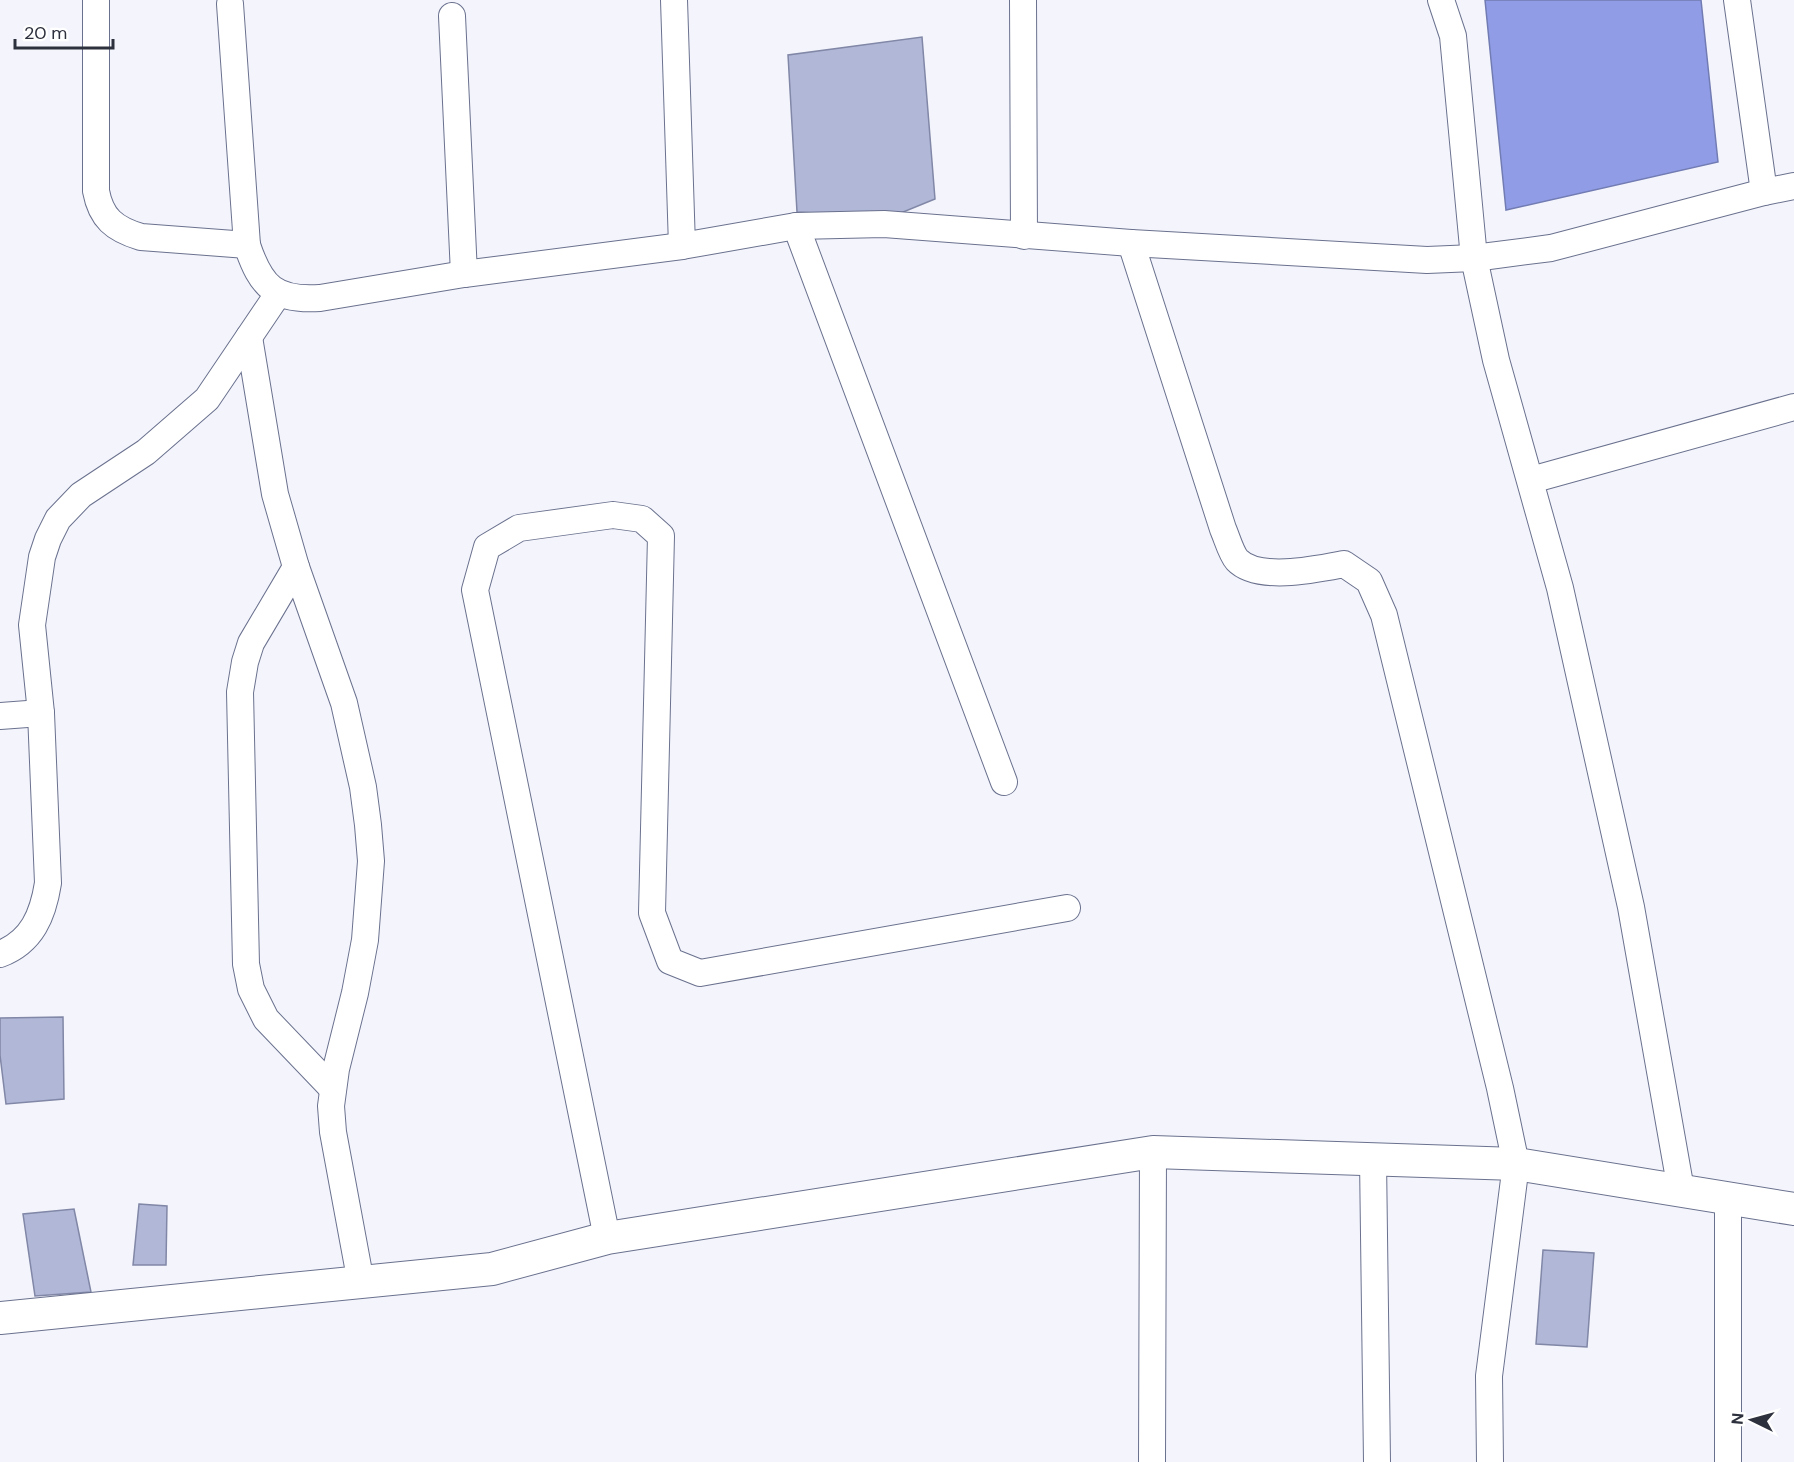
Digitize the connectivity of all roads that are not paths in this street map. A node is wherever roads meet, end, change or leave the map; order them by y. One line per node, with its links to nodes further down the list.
1 (96, 0): 13 (street)
2 (674, 0): 14 (street)
3 (1023, 0): 11 (street)
4 (1441, 0): 15 (street)
5 (1737, 0): 9 (street)
6 (230, 4): 13 (street)
7 (452, 15): 16 (street)
8 (1794, 186): 9 (street)
9 (1764, 192): 15 (street)
10 (796, 226): 11 (street); 14 (street); 24 (street)
11 (1024, 236): 12 (street)
12 (1131, 243): 15 (street); 30 (street)
13 (247, 245): 17 (street)
14 (682, 246): 16 (street)
15 (1474, 258): 20 (street)
16 (464, 274): 17 (street)
17 (278, 294): 18 (street)
18 (249, 337): 21 (street); 22 (street)
19 (1794, 407): 20 (street)
20 (1531, 480): 31 (street)
21 (296, 567): 27 (street); 27 (street)
22 (41, 713): 23 (street); 26 (street)
23 (0, 716)
24 (1004, 782)
25 (1067, 908): 34 (street)
26 (0, 954)
27 (332, 1088): 35 (street)
28 (1153, 1152): 29 (street); 34 (street); 37 (street)
29 (1373, 1159): 30 (street); 38 (street)
30 (1516, 1164): 31 (street); 39 (street)
31 (1681, 1190): 32 (street)
32 (1728, 1198): 33 (street); 40 (street)
33 (1794, 1209)
34 (607, 1238): 35 (street)
35 (362, 1283): 36 (street)
36 (0, 1318)
37 (1152, 1462)
38 (1377, 1462)
39 (1490, 1462)
40 (1728, 1462)

